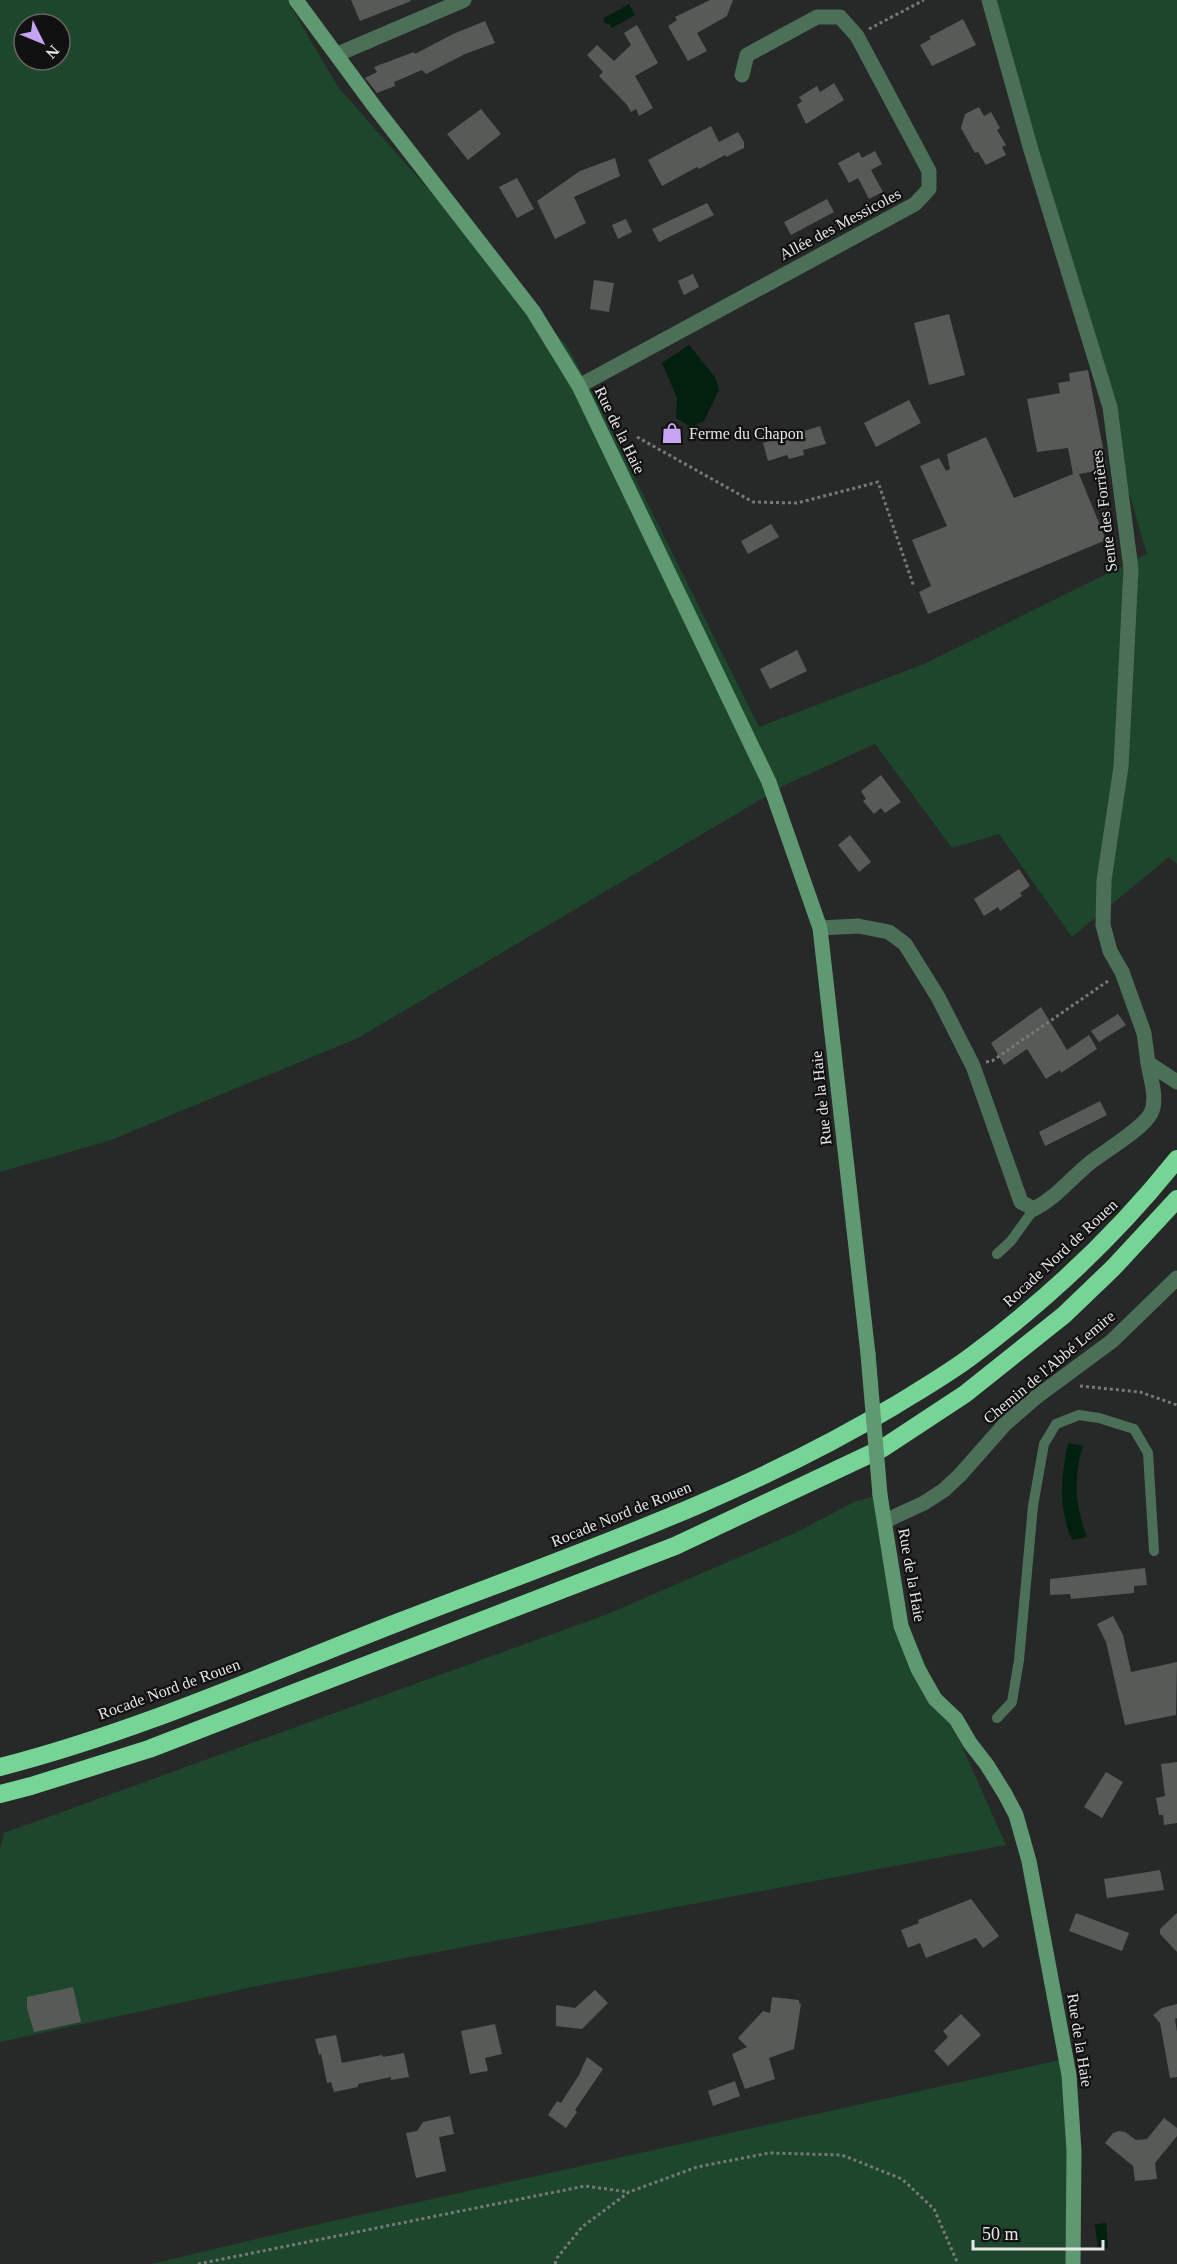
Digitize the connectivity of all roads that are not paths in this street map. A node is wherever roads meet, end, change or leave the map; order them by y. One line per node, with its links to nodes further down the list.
1 (296, 0): 4 (street, Rue de la Haie)
2 (464, 0): 4 (street)
3 (989, 0): 8 (street, Sente des Forrières)
4 (338, 54): 6 (street, Rue de la Haie)
5 (742, 75): 6 (street, Allée des Messicoles)
6 (579, 386): 7 (street, Rue de la Haie)
7 (820, 928): 12 (street); 15 (street, Rue de la Haie, bridge)
8 (1148, 1063): 9 (street); 12 (street)
9 (1177, 1082)
10 (1177, 1159): 18 (highway, Rocade Nord de Rouen)
11 (1177, 1199): 19 (highway)
12 (1034, 1209): 13 (lane)
13 (997, 1254)
14 (1175, 1284): 15 (street, Chemin de l'Abbé Lemire)
15 (885, 1521): 20 (street, Rue de la Haie)
16 (1154, 1551): 17 (lane)
17 (997, 1718)
18 (0, 1767)
19 (0, 1794)
20 (1073, 2264)

